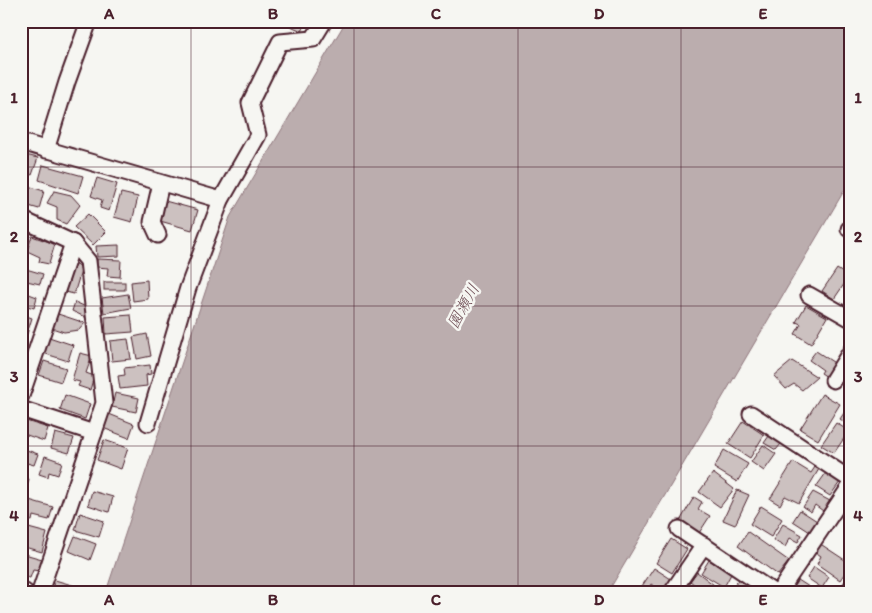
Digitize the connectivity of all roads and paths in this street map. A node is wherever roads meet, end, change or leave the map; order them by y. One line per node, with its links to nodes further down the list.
1 (89, 21): 4 (street)
2 (324, 21): 6 (street)
3 (21, 142): 4 (street)
4 (46, 150): 5 (street)
5 (161, 183): 6 (street); 8 (street)
6 (221, 200): 17 (street)
7 (21, 218): 9 (street)
8 (158, 235)
9 (73, 243): 14 (street); 18 (street)
10 (809, 295): 11 (street)
11 (851, 319)
12 (851, 351): 13 (street)
13 (833, 380)
14 (21, 396)
15 (21, 409): 18 (street)
16 (751, 414): 19 (street)
17 (148, 423)
18 (94, 433): 25 (street)
19 (851, 480)
20 (851, 485): 28 (street)
21 (679, 529): 22 (street)
22 (704, 545): 26 (street); 27 (street)
23 (21, 590): 24 (street)
24 (25, 592)
25 (40, 592)
26 (672, 592)
27 (773, 592)
28 (779, 592)

